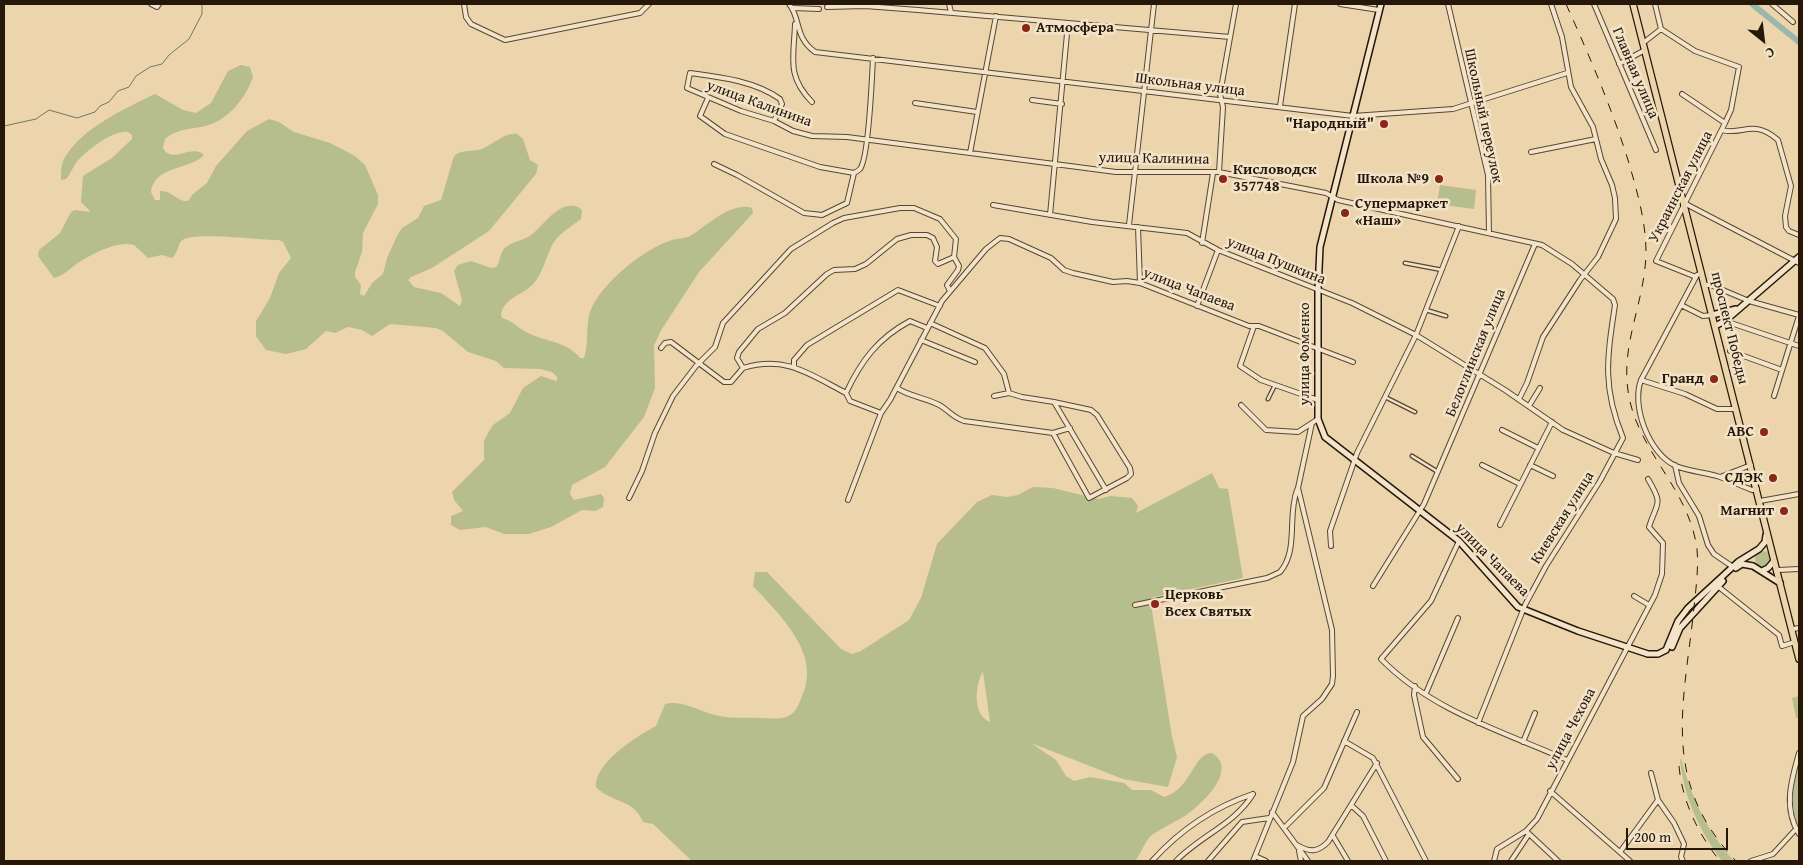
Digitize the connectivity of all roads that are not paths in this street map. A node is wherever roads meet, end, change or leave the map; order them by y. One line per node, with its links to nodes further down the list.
1 (151, 4): 2 (street)
2 (159, 4)
3 (464, 4): 4 (street)
4 (649, 4)
5 (789, 4): 19 (street)
6 (949, 4): 21 (street)
7 (1154, 4): 26 (street)
8 (1236, 4): 28 (street)
9 (1295, 4): 44 (street)
10 (1340, 4): 18 (street)
11 (1448, 4): 45 (street, Школьный переулок)
12 (1550, 4): 34 (street)
13 (1594, 4): 32 (street, Главная улица)
14 (1633, 4): 29 (main road, проспект Победы)
15 (1655, 4): 27 (street)
16 (1772, 4): 24 (street)
17 (826, 7): 21 (street)
18 (1380, 7): 47 (main road, улица Фоменко)
19 (793, 8): 20 (street); 23 (street)
20 (819, 9)
21 (951, 12): 22 (street)
22 (996, 16): 25 (street); 33 (street)
23 (796, 22): 31 (street, Школьная улица); 41 (street)
24 (1793, 22)
25 (1068, 24): 26 (street); 35 (street)
26 (1152, 29): 28 (street); 36 (street)
27 (1661, 29): 29 (street); 49 (street, Украинская улица)
28 (1230, 37): 40 (street)
29 (1643, 43): 30 (main road, проспект Победы)
30 (1645, 50): 32 (street); 63 (main road, проспект Победы)
31 (873, 58): 33 (street, Школьная улица); 52 (street)
32 (1619, 64): 53 (street, Главная улица)
33 (984, 71): 35 (street, Школьная улица); 46 (street)
34 (1568, 73): 45 (street, Школьная улица); 51 (street)
35 (1064, 81): 36 (street, Школьная улица); 43 (street)
36 (1146, 92): 40 (street, Школьная улица); 60 (street)
37 (1682, 94): 49 (street, Украинская улица)
38 (708, 98): 48 (street, улица Калинина); 48 (street, улица Калинина); 59 (street)
39 (1032, 100): 43 (street)
40 (1222, 101): 44 (street, Школьная улица); 58 (street)
41 (812, 102)
42 (915, 103): 46 (street)
43 (1062, 104): 57 (street)
44 (1280, 106): 47 (street, Школьная улица)
45 (1470, 106): 47 (street, Школьная улица); 71 (street, Школьный переулок)
46 (977, 112): 55 (street)
47 (1353, 116): 62 (main road, улица Фоменко)
48 (774, 121): 52 (street, улица Калинина)
49 (1725, 123): 50 (street, Украинская улица)
50 (1722, 130): 63 (street, Украинская улица); 72 (street)
51 (1596, 139): 54 (street); 81 (street)
52 (867, 141): 55 (street, улица Калинина); 59 (street)
53 (1656, 150)
54 (1531, 152)
55 (970, 153): 57 (street, улица Калинина)
56 (714, 164): 65 (street)
57 (1056, 166): 60 (street, улица Калинина); 66 (street)
58 (1219, 172): 61 (street, улица Калинина); 62 (street, улица Калинина)
59 (854, 173): 65 (street)
60 (1136, 173): 61 (street, улица Калинина); 68 (street)
61 (1212, 173): 73 (street)
62 (1332, 196): 69 (street, улица Калинина); 85 (main road, улица Фоменко)
63 (1684, 203): 77 (street); 80 (main road, проспект Победы); 82 (street, Украинская улица)
64 (993, 205): 66 (street, улица Пушкина)
65 (829, 212): 67 (street)
66 (1050, 215): 68 (street, улица Пушкина)
67 (832, 223): 76 (street); 110 (street)
68 (1129, 224): 70 (street, улица Пушкина)
69 (1459, 226): 71 (street, улица Калинина); 79 (street)
70 (1138, 227): 73 (street, улица Пушкина); 83 (street)
71 (1489, 233): 74 (street, улица Калинина)
72 (1799, 235)
73 (1202, 243): 75 (street, улица Пушкина)
74 (1535, 244): 81 (street, улица Калинина); 114 (street, Белоглинская улица)
75 (1218, 250): 85 (street, улица Пушкина); 90 (street)
76 (954, 257): 86 (street); 112 (street)
77 (1798, 260): 87 (main road)
78 (1404, 263): 79 (street)
79 (1442, 270): 92 (street)
80 (1702, 273): 82 (street); 84 (main road, проспект Победы)
81 (1584, 275): 125 (street); 139 (street, улица Калинина)
82 (1696, 278): 88 (street)
83 (1140, 283): 86 (street, улица Чапаева); 90 (street, улица Чапаева)
84 (1705, 285): 87 (street); 93 (main road, проспект Победы)
85 (1318, 290): 101 (street, улица Пушкина); 106 (main road, улица Фоменко)
86 (950, 291): 89 (street, улица Чапаева)
87 (1749, 301): 91 (main road); 94 (street)
88 (1681, 305): 93 (street); 115 (street)
89 (940, 306): 97 (street, улица Чапаева); 111 (street)
90 (1197, 306): 98 (street, улица Чапаева)
91 (1737, 309): 93 (main road); 96 (main road)
92 (1426, 310): 95 (street); 101 (street)
93 (1712, 315): 99 (main road, проспект Победы)
94 (1799, 315): 103 (street)
95 (1446, 316)
96 (1725, 321): 99 (main road); 103 (street)
97 (930, 323): 100 (street, улица Чапаева); 120 (street)
98 (1254, 326): 106 (street, улица Чапаева); 116 (street)
99 (1715, 326): 130 (main road, проспект Победы)
100 (927, 328): 102 (street, улица Чапаева); 119 (street)
101 (1416, 334): 114 (street, улица Пушкина); 123 (street)
102 (921, 340): 108 (street); 117 (street, улица Чапаева)
103 (1790, 343): 104 (street); 113 (street)
104 (1799, 346)
105 (661, 348): 110 (street)
106 (1318, 348): 109 (street, улица Чапаева); 126 (main road, улица Фоменко)
107 (1730, 351): 113 (street)
108 (976, 362)
109 (1353, 362)
110 (700, 364): 112 (street); 158 (street)
111 (794, 367): 112 (street); 119 (street)
112 (743, 368)
113 (1782, 370): 122 (street)
114 (1481, 374): 125 (street, улица Пушкина); 149 (street, Белоглинская улица)
115 (1641, 380): 130 (street); 148 (street)
116 (1275, 385): 124 (street); 126 (street)
117 (897, 388): 132 (street, улица Чапаева); 138 (street)
118 (1540, 388): 129 (street)
119 (846, 393): 132 (street)
120 (1009, 393): 121 (street); 127 (street)
121 (994, 396)
122 (1774, 396)
123 (1385, 397): 131 (street); 144 (street)
124 (1268, 399)
125 (1519, 399): 129 (street, улица Пушкина)
126 (1318, 400): 133 (main road, улица Фоменко)
127 (1054, 402): 136 (street); 156 (street)
128 (1241, 405): 135 (street)
129 (1529, 406): 134 (street, улица Пушкина)
130 (1736, 409): 147 (main road, проспект Победы)
131 (1415, 412)
132 (881, 413): 159 (street, улица Чапаева)
133 (1318, 419): 135 (street, улица Фоменко); 144 (main road, улица Чапаева)
134 (1552, 422): 140 (street); 141 (street, улица Пушкина)
135 (1312, 423): 154 (street, улица Фоменко)
136 (1070, 428): 138 (street); 156 (street)
137 (1502, 430): 140 (street)
138 (1054, 433): 156 (street)
139 (1623, 438): 141 (street, Киевская улица)
140 (1538, 448): 146 (street)
141 (1614, 453): 143 (street, улица Пушкина); 180 (street, Киевская улица)
142 (1412, 456): 149 (street)
143 (1638, 460)
144 (1355, 461): 161 (main road, улица Чапаева); 165 (street)
145 (1482, 465): 153 (street)
146 (1530, 465): 150 (street); 153 (street)
147 (1751, 465): 151 (street); 155 (main road, проспект Победы)
148 (1676, 466): 151 (street); 170 (street)
149 (1438, 472): 161 (street, Белоглинская улица)
150 (1553, 476)
151 (1720, 477): 155 (street)
152 (1648, 479): 179 (street, улица Чехова)
153 (1520, 484): 162 (street)
154 (1298, 488): 178 (street); 201 (street, улица Фоменко)
155 (1757, 489): 160 (main road, проспект Победы)
156 (1106, 490)
157 (1799, 494): 160 (street)
158 (629, 498)
159 (848, 500)
160 (1760, 501): 163 (main road, проспект Победы)
161 (1421, 511): 164 (main road, улица Чапаева); 175 (street, Белоглинская улица)
162 (1500, 525)
163 (1767, 527): 166 (main road); 168 (main road, проспект Победы)
164 (1459, 541): 180 (main road, улица Чапаева); 186 (street)
165 (1331, 546)
166 (1759, 550): 167 (main road, улица Чапаева); 168 (main road)
167 (1753, 553): 169 (main road); 170 (main road, улица Чапаева)
168 (1774, 555): 172 (main road, проспект Победы); 173 (main road)
169 (1753, 566): 173 (main road); 184 (main road, улица Чапаева)
170 (1733, 567): 184 (main road, улица Чапаева)
171 (1799, 569): 172 (street)
172 (1778, 570): 174 (main road, проспект Победы)
173 (1762, 571): 174 (main road)
174 (1782, 585): 182 (main road, проспект Победы)
175 (1374, 586)
176 (1720, 588): 183 (street)
177 (1634, 596): 179 (street)
178 (1135, 605)
179 (1649, 605): 184 (street, улица Чехова)
180 (1523, 609): 184 (main road, улица Чапаева); 190 (street, Киевская улица)
181 (1458, 618): 187 (street)
182 (1796, 629): 183 (main road, проспект Победы)
183 (1795, 642): 185 (main road, проспект Победы)
184 (1626, 647): 194 (street, улица Чехова)
185 (1799, 659)
186 (1415, 686): 187 (street); 197 (street)
187 (1426, 693): 190 (street)
188 (1357, 712): 191 (street)
189 (1535, 713): 192 (street)
190 (1478, 723): 192 (street)
191 (1344, 741): 195 (street); 203 (street)
192 (1523, 742): 194 (street)
193 (1799, 753): 204 (street)
194 (1567, 760): 198 (street, улица Чехова)
195 (1377, 763): 200 (street); 221 (street)
196 (1651, 773): 199 (street)
197 (1458, 779)
198 (1550, 791): 205 (street, улица Чехова); 209 (street)
199 (1658, 800): 209 (street); 211 (street)
200 (1352, 806): 207 (street); 220 (street)
201 (1272, 812): 202 (street, улица Фоменко); 203 (street)
202 (1269, 818): 210 (street, улица Фоменко); 214 (street)
203 (1284, 828): 208 (street)
204 (1796, 829): 206 (street); 228 (street)
205 (1527, 833): 222 (street, улица Чехова); 223 (street, улица Чехова); 224 (street)
206 (1799, 834)
207 (1333, 836): 208 (street); 219 (street)
208 (1297, 845): 217 (street); 218 (street)
209 (1620, 852): 225 (street)
210 (1255, 856): 215 (street, улица Фоменко); 216 (street)
211 (1681, 856): 226 (street); 227 (street)
212 (1152, 861): 213 (street)
213 (1176, 861)
214 (1208, 861)
215 (1253, 861)
216 (1266, 861)
217 (1301, 861)
218 (1308, 861)
219 (1348, 861)
220 (1386, 861)
221 (1426, 861)
222 (1494, 861)
223 (1511, 861)
224 (1558, 861)
225 (1630, 861)
226 (1678, 861)
227 (1683, 861)
228 (1751, 861)

